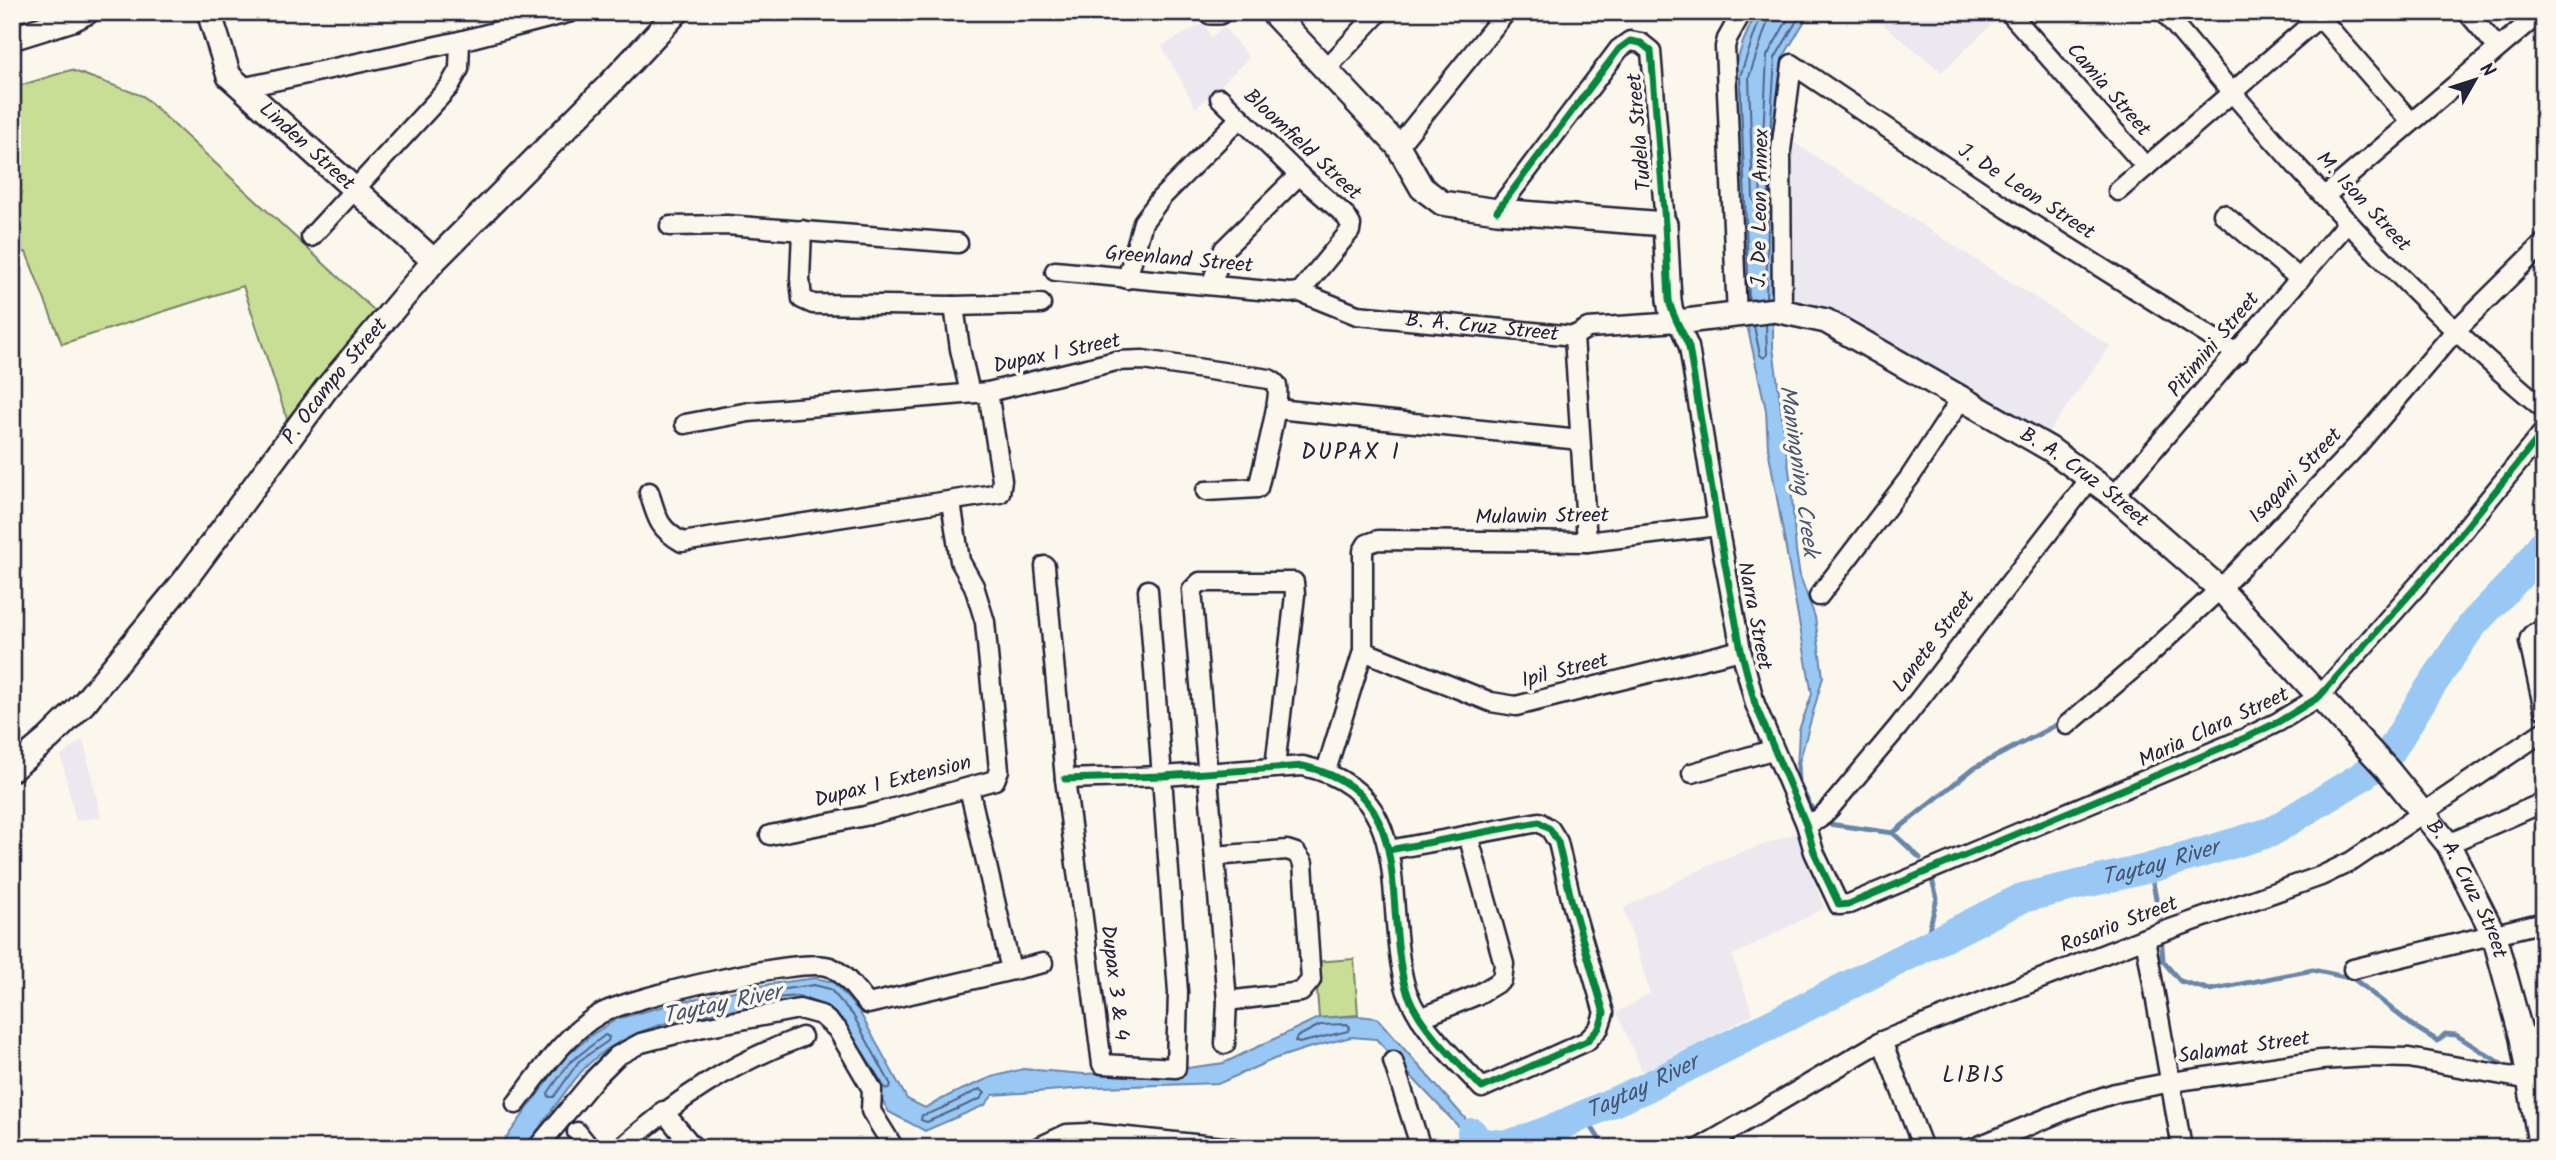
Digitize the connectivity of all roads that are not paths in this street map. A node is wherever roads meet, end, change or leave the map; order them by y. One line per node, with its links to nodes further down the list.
1 (87, 12): 16 (street)
2 (209, 12): 21 (street, Linden Street)
3 (571, 12): 17 (street)
4 (677, 12): 41 (street, P. Ocampo Street)
5 (1211, 12): 6 (street)
6 (1219, 12)
7 (1272, 12): 20 (street)
8 (1378, 12): 20 (street)
9 (1506, 12): 26 (street)
10 (1742, 12): 50 (street)
11 (2009, 12): 27 (street, Camia Street)
12 (2164, 12): 22 (street, M. Ison Street)
13 (2467, 12): 18 (street)
14 (2541, 12): 18 (street)
15 (2320, 14): 22 (street); 25 (street)
16 (12, 38)
17 (460, 41): 21 (street); 29 (street)
18 (2498, 48): 25 (street)
19 (1792, 64): 49 (street, J. De Leon Annex); 54 (street, J. De Leon Street)
20 (1326, 69): 26 (street)
21 (241, 88): 29 (street, Linden Street)
22 (2231, 92): 27 (street); 31 (street, M. Ison Street)
23 (1220, 99): 24 (street, Bloomfield Street)
24 (1240, 118): 28 (street, Bloomfield Street); 43 (street)
25 (2411, 122): 31 (street)
26 (1398, 146): 32 (street)
27 (2146, 167): 30 (street)
28 (1299, 175): 45 (street); 46 (street, Bloomfield Street)
29 (353, 189): 38 (street); 41 (street, Linden Street)
30 (2118, 191)
31 (2325, 196): 34 (street, M. Ison Street)
32 (1497, 211): 35 (street); 35 (street, Tudela Street)
33 (2223, 214): 44 (street)
34 (2348, 222): 44 (street, Pitimini Street); 52 (street, M. Ison Street)
35 (1665, 224): 51 (street, Tudela Street)
36 (670, 226): 37 (street)
37 (802, 230): 39 (street); 48 (street)
38 (311, 237)
39 (958, 243)
40 (2544, 243): 52 (street, Isagani Street)
41 (434, 261): 82 (street, P. Ocampo Street)
42 (1055, 271): 43 (street, Greenland Street)
43 (1127, 279): 45 (street, Greenland Street)
44 (2300, 279): 54 (street, Pitimini Street)
45 (1211, 285): 46 (street, Greenland Street)
46 (1300, 292): 53 (street, B. A. Cruz Street)
47 (1041, 304): 48 (street)
48 (954, 306): 55 (street)
49 (1779, 311): 50 (street, B. A. Cruz Street); 56 (street, B. A. Cruz Street)
50 (1739, 315): 51 (street, B. A. Cruz Street)
51 (1678, 322): 53 (street, B. A. Cruz Street); 67 (street, Narra Street)
52 (2456, 330): 58 (street, M. Ison Street); 70 (street, Isagani Street)
53 (1574, 336): 61 (street)
54 (2238, 354): 65 (street, Pitimini Street)
55 (979, 392): 57 (street, Dupax I Street); 59 (street, Dupax I Street); 66 (street)
56 (1961, 399): 62 (street, B. A. Cruz Street); 72 (street)
57 (1277, 409): 61 (street); 63 (street)
58 (2544, 409)
59 (685, 424)
60 (2544, 431): 76 (street, Maria Clara Street)
61 (1580, 440): 68 (street)
62 (2090, 479): 65 (street, B. A. Cruz Street); 91 (street, Lanete Street)
63 (1206, 491)
64 (649, 492): 66 (street)
65 (2114, 496): 70 (street, B. A. Cruz Street)
66 (951, 502): 88 (street, Dupax 1 Extension)
67 (1718, 526): 68 (street, Mulawin Street); 74 (street, Narra Street)
68 (1587, 542): 75 (street, Mulawin Street)
69 (1045, 566): 87 (street, Dupax 3 & 4)
70 (2220, 589): 76 (street, B. A. Cruz Street); 78 (street, Isagani Street)
71 (1148, 590): 86 (street, Dupax 3 & 4)
72 (1819, 596)
73 (2544, 631): 77 (street)
74 (1741, 650): 75 (street, Ipil Street); 80 (street, Narra Street)
75 (1363, 651): 83 (street)
76 (2319, 697): 90 (street, B. A. Cruz Street); 97 (street, Maria Clara Street)
77 (2544, 710)
78 (2067, 725)
79 (2544, 731): 90 (street, Rosario Street)
80 (1772, 750): 85 (street); 91 (street, Narra Street)
81 (1275, 767): 83 (street); 84 (street); 84 (street)
82 (12, 769)
83 (1326, 771): 95 (street)
84 (1206, 772): 86 (street); 96 (street)
85 (1692, 773)
86 (1163, 776): 87 (street); 87 (street, Dupax 3 & 4)
87 (1065, 779)
88 (969, 788): 92 (street, Dupax 1 Extension); 103 (street)
89 (2544, 802): 94 (street)
90 (2424, 813): 94 (street, B. A. Cruz Street); 99 (street, Rosario Street)
91 (1819, 817): 97 (street, Narra Street)
92 (771, 835)
93 (1468, 835): 95 (street); 105 (street); 105 (street)
94 (2448, 844): 100 (street, B. A. Cruz Street)
95 (1389, 850): 105 (street)
96 (1215, 856): 104 (street); 104 (street)
97 (1839, 905)
98 (2544, 922): 100 (street)
99 (2152, 935): 108 (street, Rosario Street); 112 (street)
100 (2494, 935): 102 (street); 107 (street, B. A. Cruz Street)
101 (1043, 963): 103 (street)
102 (2353, 969)
103 (1011, 970): 113 (street)
104 (1227, 1001): 109 (street)
105 (1420, 1018)
106 (802, 1037): 114 (street)
107 (2533, 1037): 111 (street, B. A. Cruz Street)
108 (1882, 1041): 124 (street, Rosario Street); 125 (street)
109 (1225, 1044)
110 (1393, 1061): 123 (street)
111 (2530, 1080): 112 (street, Salamat Street); 128 (street, B. A. Cruz Street)
112 (2172, 1082): 126 (street, Salamat Street); 127 (street)
113 (516, 1104)
114 (663, 1111): 118 (street); 119 (street)
115 (577, 1132): 117 (street)
116 (537, 1148): 120 (street)
117 (590, 1148)
118 (621, 1148)
119 (694, 1148)
120 (894, 1148)
121 (1037, 1148): 122 (street)
122 (1233, 1148)
123 (1421, 1148)
124 (1700, 1148)
125 (1923, 1148)
126 (1974, 1148)
127 (2182, 1148)
128 (2541, 1148)

